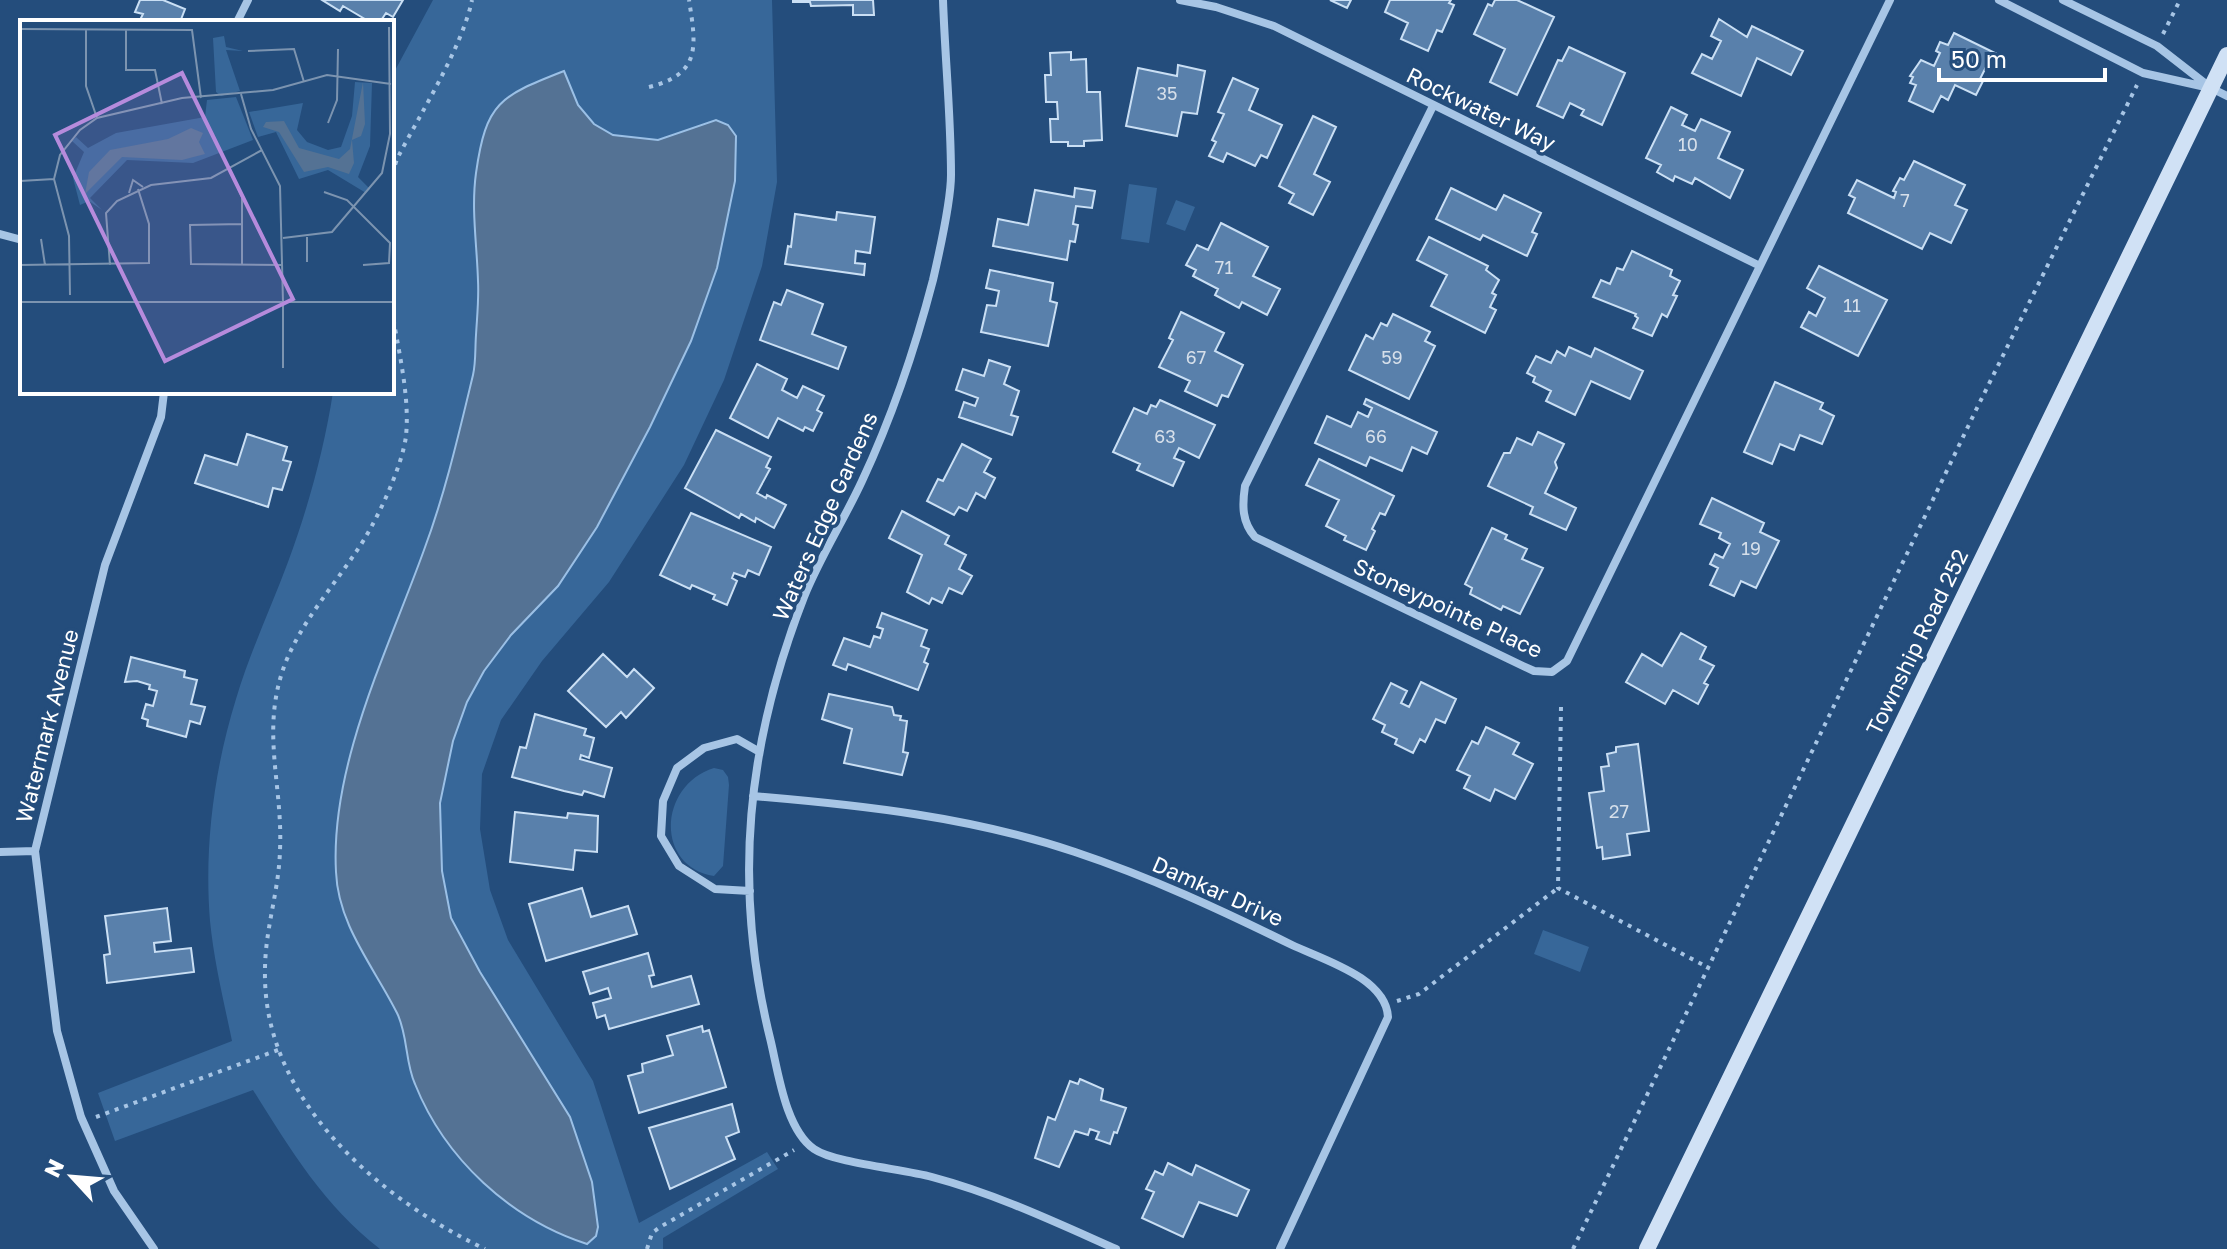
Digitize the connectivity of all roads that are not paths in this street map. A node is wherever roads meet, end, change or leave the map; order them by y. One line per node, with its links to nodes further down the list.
1 (248, 0): 7 (street)
2 (943, 0): 16 (street, Waters Edge Gardens)
3 (1180, 0): 11 (street, Rockwater Way)
4 (1890, 0): 14 (street, Stoneypointe Place)
5 (1999, 0): 9 (street)
6 (2063, 0): 9 (street)
7 (238, 20)
8 (2227, 55): 9 (street, Township Road 252)
9 (2211, 88): 10 (street); 24 (street, Township Road 252)
10 (2227, 96)
11 (1433, 106): 14 (street, Rockwater Way); 14 (street, Stoneypointe Place)
12 (0, 234): 13 (street)
13 (20, 239)
14 (1760, 266)
15 (164, 394): 18 (street, Watermark Avenue)
16 (758, 751): 17 (street, Waters Edge Gardens); 20 (street)
17 (753, 796): 20 (street, Waters Edge Gardens); 23 (street, Damkar Drive)
18 (35, 851): 19 (street); 21 (street, Watermark Avenue)
19 (0, 852)
20 (750, 891): 22 (street, Waters Edge Gardens)
21 (154, 1249)
22 (1116, 1249)
23 (1280, 1249)
24 (1647, 1249)

